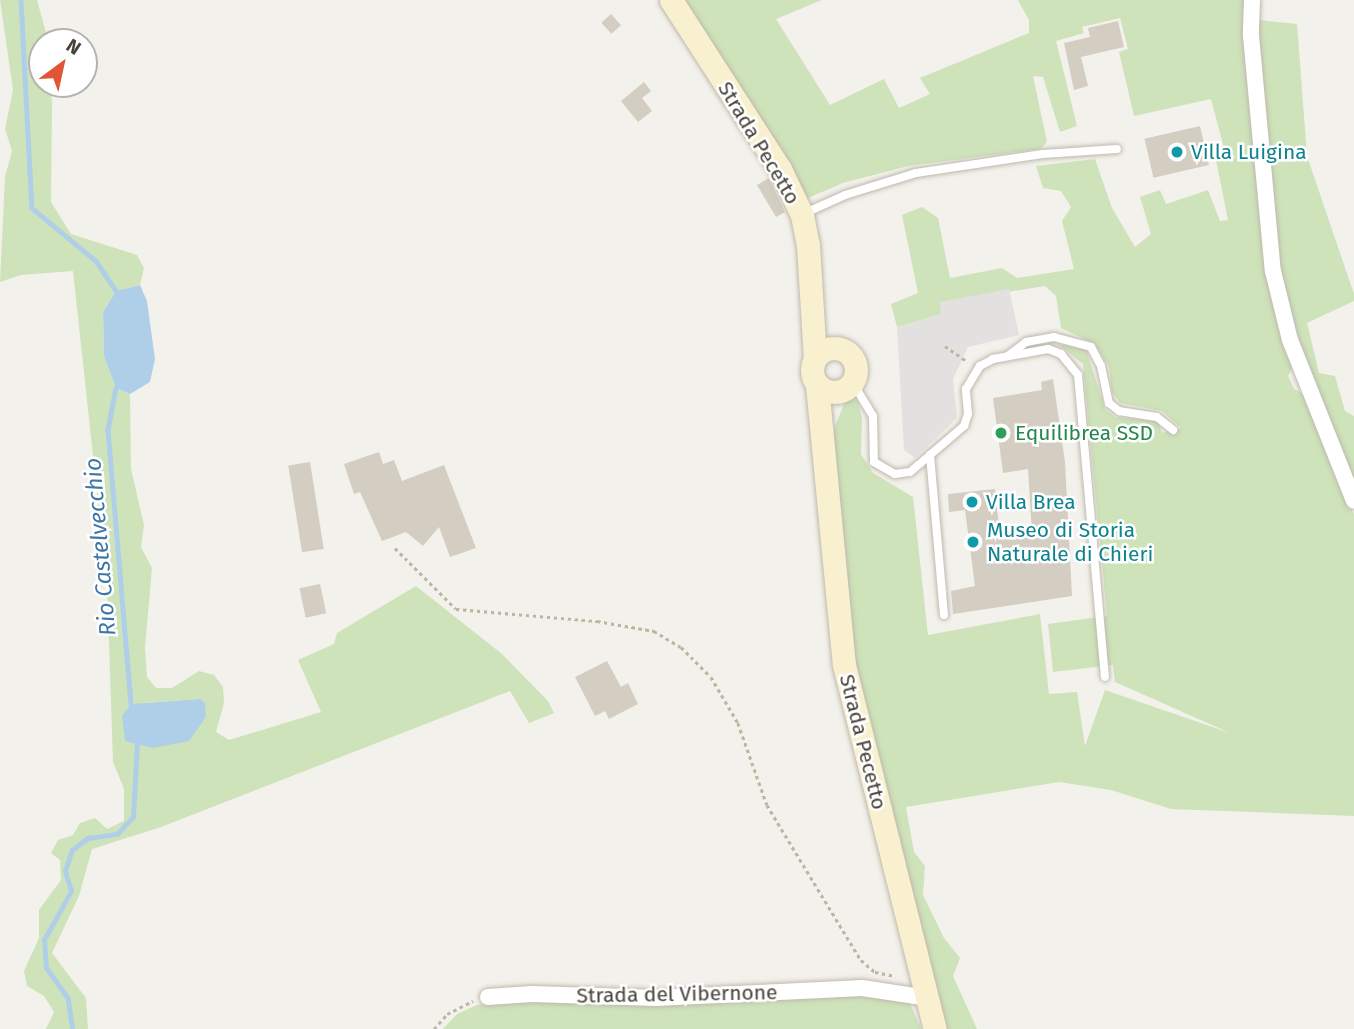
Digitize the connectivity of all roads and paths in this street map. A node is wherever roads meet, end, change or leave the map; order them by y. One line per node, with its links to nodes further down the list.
1 (671, 0): 4 (main road, Strada Pecetto)
2 (1252, 0): 16 (street)
3 (1117, 149): 4 (lane)
4 (802, 215): 5 (main road, Strada Pecetto)
5 (812, 299): 7 (main road, Strada Pecetto); 9 (main road, Strada Pecetto)
6 (945, 346): 10 (path)
7 (840, 349): 9 (main road); 12 (main road, Strada Pecetto)
8 (1006, 356): 10 (lane); 13 (lane); 19 (lane)
9 (816, 358): 11 (main road, Strada Pecetto)
10 (977, 368): 15 (lane)
11 (817, 385): 12 (main road); 14 (main road, Strada Pecetto)
12 (848, 387): 14 (main road, Strada Pecetto); 15 (lane)
13 (1173, 430)
14 (823, 450): 20 (main road, Strada Pecetto)
15 (930, 455): 18 (lane)
16 (1354, 501)
17 (395, 548): 20 (path)
18 (944, 615)
19 (1105, 677)
20 (923, 975): 22 (main road, Strada Pecetto)
21 (488, 997): 22 (street, Strada del Vibernone); 23 (path)
22 (929, 998): 24 (main road, Strada Pecetto)
23 (434, 1029)
24 (935, 1029)

